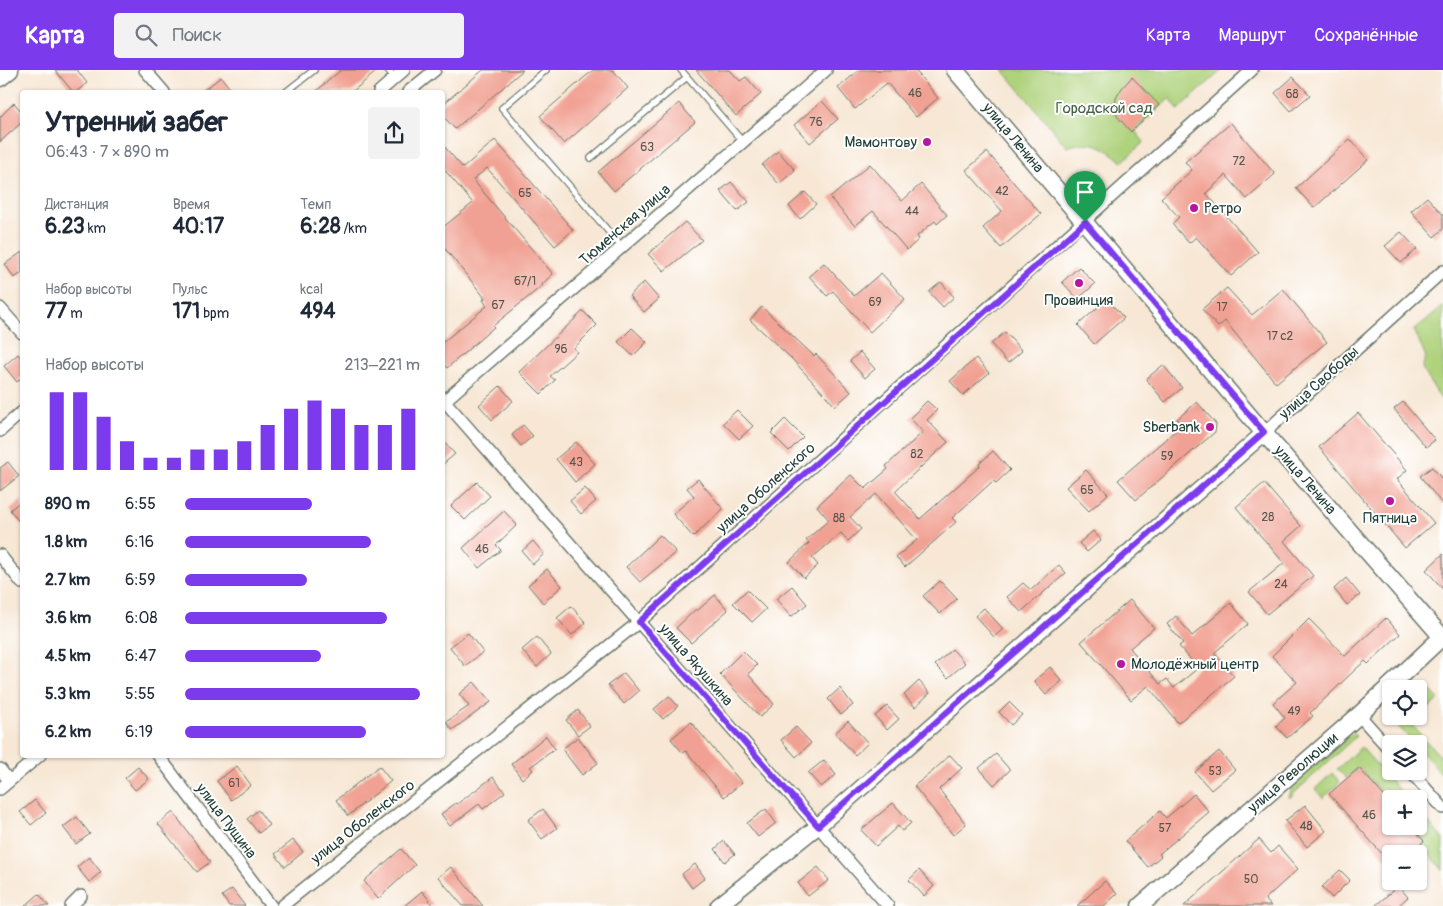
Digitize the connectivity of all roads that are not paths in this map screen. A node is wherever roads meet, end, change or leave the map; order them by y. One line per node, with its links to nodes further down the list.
1 (10, 70): 13 (main road)
2 (145, 70): 14 (street)
3 (314, 70): 15 (lane)
4 (404, 70): 11 (street)
5 (435, 70): 18 (street)
6 (546, 70): 22 (lane)
7 (681, 70): 12 (lane)
8 (826, 70): 19 (street, Тюменская улица)
9 (955, 70): 21 (main road, улица Ленина)
10 (1252, 70): 21 (street, улица Оболенского)
11 (392, 74): 16 (street); 17 (street)
12 (687, 77): 19 (lane); 20 (lane)
13 (0, 78)
14 (162, 90)
15 (289, 90)
16 (380, 90)
17 (406, 90)
18 (410, 90)
19 (743, 142): 22 (street, Тюменская улица)
20 (591, 158)
21 (1085, 222): 30 (main road, улица Ленина); 33 (street, улица Оболенского)
22 (622, 247): 26 (street, Тюменская улица)
23 (1443, 271): 30 (street, улица Свободы)
24 (0, 308): 25 (street)
25 (20, 332)
26 (445, 399)
27 (445, 403): 33 (street, улица Якушкина)
28 (20, 414): 29 (street)
29 (0, 431)
30 (1264, 432): 34 (main road, улица Ленина); 43 (street, улица Свободы)
31 (0, 555): 32 (street)
32 (20, 580)
33 (639, 622): 43 (street, улица Якушкина); 47 (street, улица Оболенского)
34 (1442, 637): 35 (main road, улица Революции)
35 (1359, 716): 36 (street); 50 (main road, улица Революции)
36 (1382, 741)
37 (36, 758): 41 (street)
38 (160, 758): 46 (street, улица Пущина)
39 (0, 769): 41 (street)
40 (1418, 780): 42 (street)
41 (5, 785)
42 (1443, 808)
43 (818, 826): 48 (street, улица Свободы); 49 (street, улица Якушкина)
44 (81, 896): 45 (street)
45 (71, 906)
46 (271, 906)
47 (282, 906)
48 (718, 906)
49 (888, 906)
50 (1140, 906)

